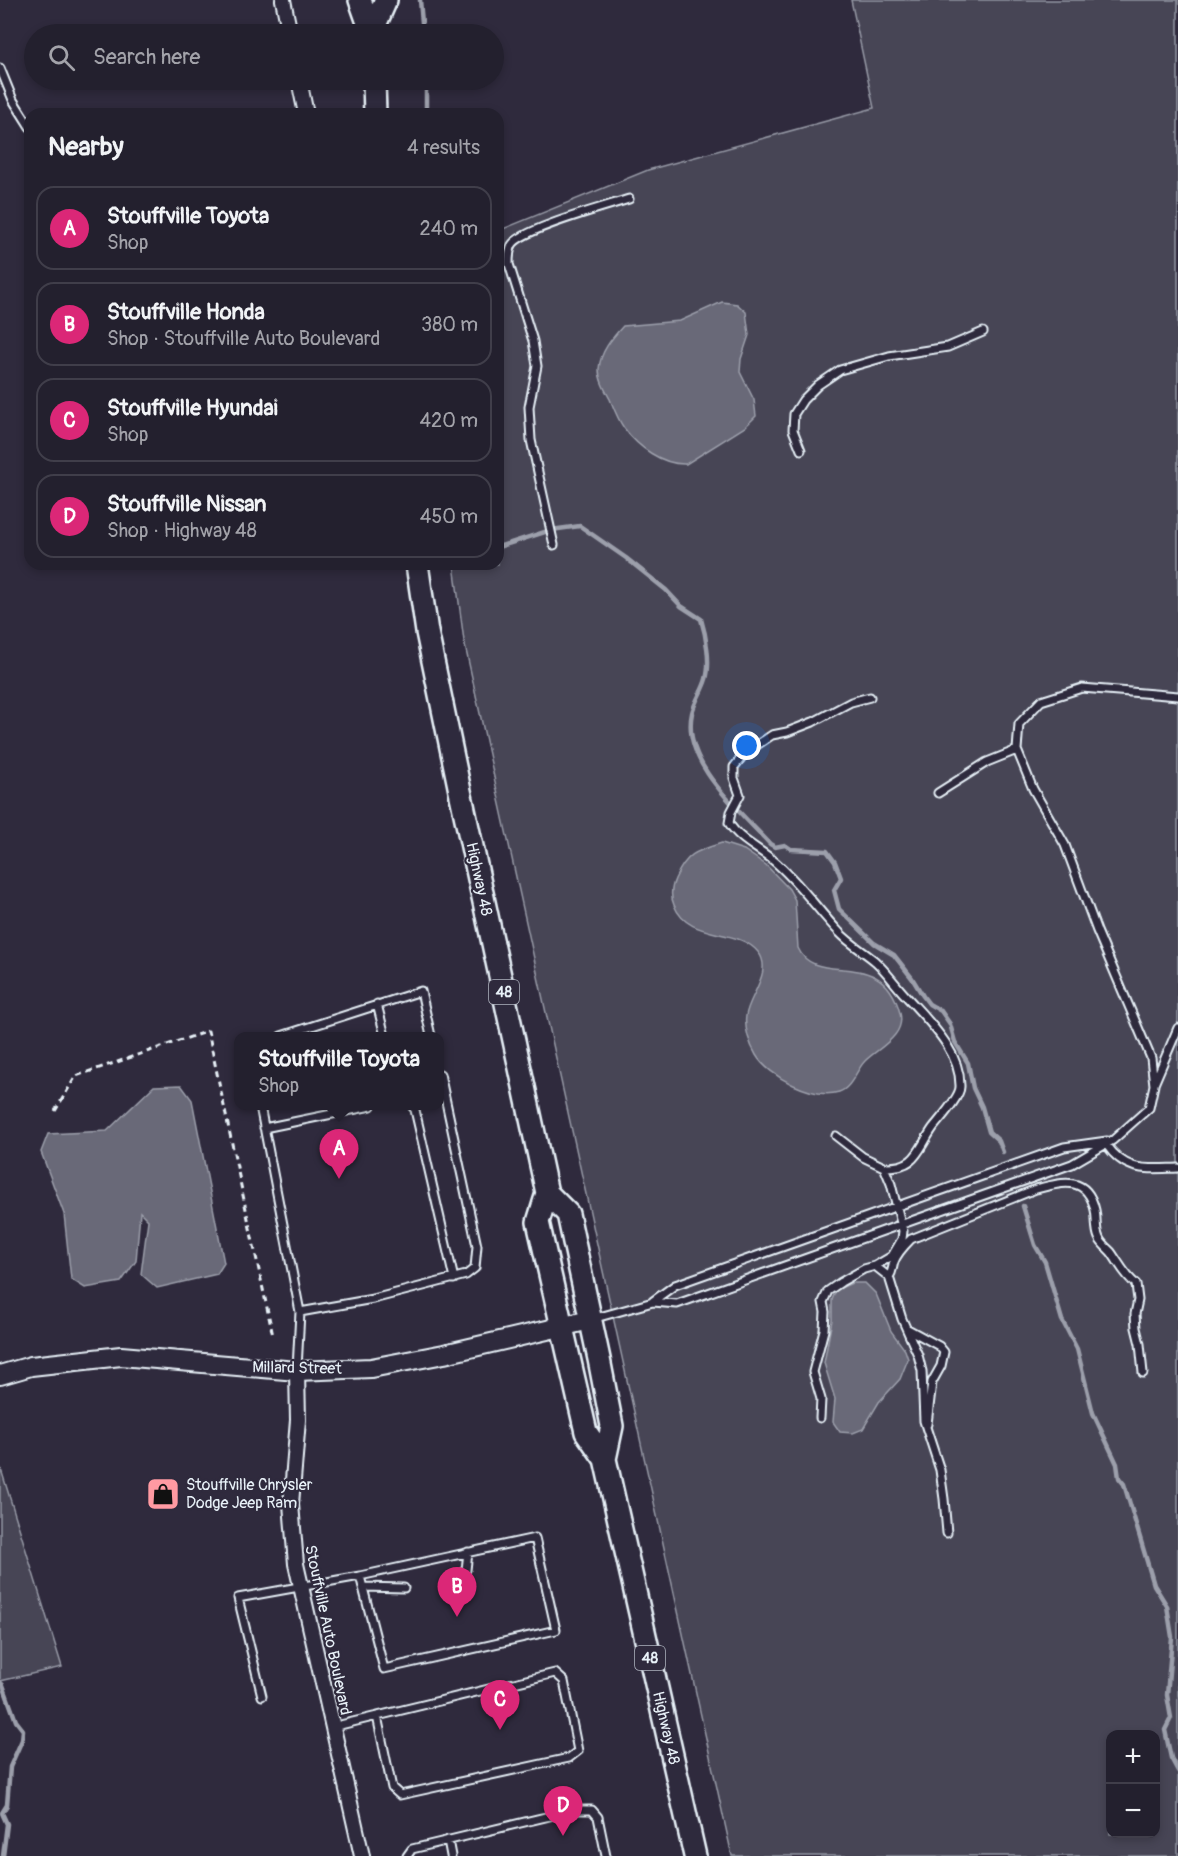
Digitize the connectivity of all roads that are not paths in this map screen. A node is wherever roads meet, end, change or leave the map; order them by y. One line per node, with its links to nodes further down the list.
1 (283, 0): 4 (street)
2 (360, 0): 5 (main road)
3 (386, 0): 6 (main road)
4 (288, 24)
5 (369, 24)
6 (376, 24)
7 (0, 68): 12 (lane)
8 (301, 90): 10 (street)
9 (374, 90): 11 (main road)
10 (305, 108)
11 (375, 108)
12 (24, 117)
13 (629, 199): 16 (lane)
14 (983, 332): 15 (lane)
15 (801, 450)
16 (554, 543)
17 (418, 570): 37 (main road, Highway 48 / 48)
18 (1178, 696): 20 (lane)
19 (870, 697): 35 (lane)
20 (1017, 750): 21 (lane); 27 (lane)
21 (938, 792)
22 (377, 1004): 24 (lane); 25 (lane); 26 (lane)
23 (1178, 1028): 27 (lane)
24 (293, 1032)
25 (384, 1032)
26 (430, 1032)
27 (1154, 1085): 34 (lane)
28 (444, 1096): 42 (lane)
29 (261, 1110): 32 (lane)
30 (352, 1110): 32 (lane)
31 (415, 1110): 42 (lane)
32 (264, 1128): 44 (lane)
33 (836, 1136): 35 (lane)
34 (1109, 1142): 36 (lane); 38 (lane); 39 (lane)
35 (884, 1167): 38 (lane)
36 (1178, 1168)
37 (547, 1193): 45 (main road, Highway 48 / 48); 46 (main road, Highway 48 / 48)
38 (897, 1206): 39 (lane); 43 (lane)
39 (901, 1224): 40 (lane); 43 (lane)
40 (875, 1266): 41 (lane); 51 (lane)
41 (889, 1277): 47 (lane); 49 (lane)
42 (454, 1279): 44 (lane)
43 (653, 1302): 45 (lane)
44 (300, 1311): 48 (lane)
45 (590, 1320): 46 (street, Millard Street); 53 (main road, Highway 48 / 48)
46 (562, 1325): 48 (street, Millard Street); 53 (main road, Highway 48 / 48)
47 (906, 1328): 52 (lane); 52 (lane)
48 (297, 1371): 50 (street, Millard Street); 58 (street, Stouffville Auto Boulevard)
49 (1143, 1373)
50 (0, 1375)
51 (820, 1418)
52 (927, 1430): 54 (lane)
53 (605, 1459): 69 (main road, Highway 48 / 48)
54 (947, 1533)
55 (468, 1552): 56 (lane); 57 (lane); 59 (lane)
56 (360, 1575): 58 (lane); 59 (lane)
57 (456, 1577)
58 (301, 1587): 61 (lane); 63 (street, Stouffville Auto Boulevard)
59 (363, 1587): 60 (lane)
60 (404, 1588)
61 (262, 1696)
62 (377, 1716): 62 (lane); 63 (lane)
63 (332, 1727): 65 (street, Stouffville Auto Boulevard)
64 (448, 1840): 66 (lane); 67 (lane); 68 (lane)
65 (362, 1856)
66 (407, 1856)
67 (452, 1856)
68 (606, 1856)
69 (695, 1856)

